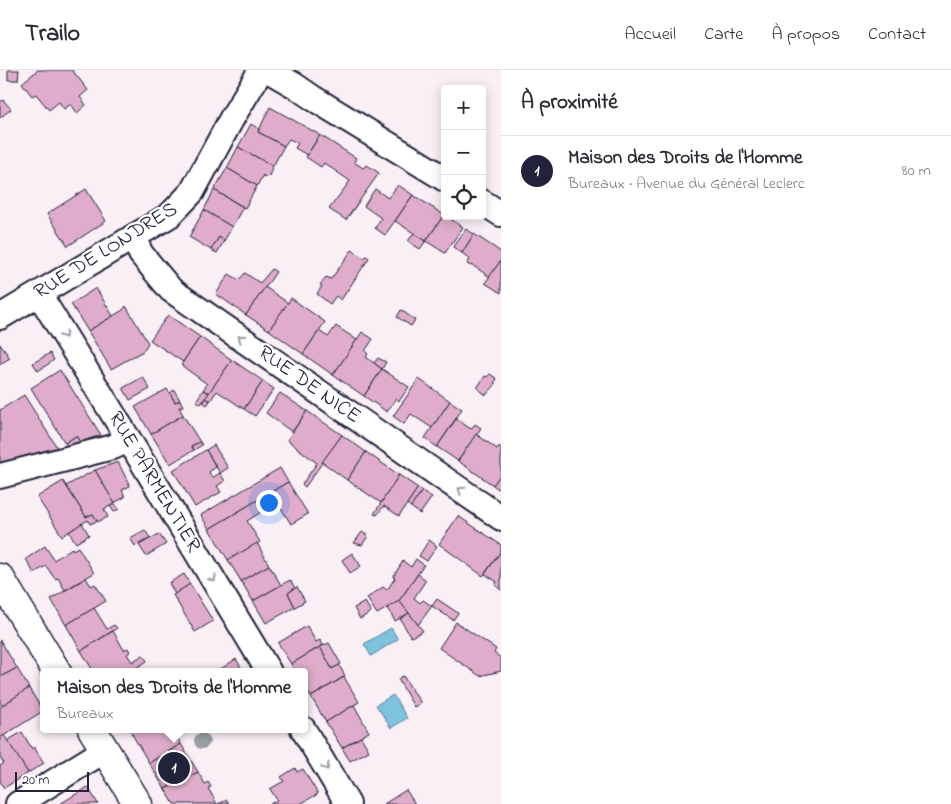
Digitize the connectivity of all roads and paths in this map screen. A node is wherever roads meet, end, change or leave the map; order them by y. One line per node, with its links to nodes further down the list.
1 (261, 70): 6 (street, RUE DE LONDRES)
2 (268, 70): 3 (street)
3 (441, 177)
4 (486, 205): 5 (street)
5 (501, 214)
6 (134, 237): 7 (street, RUE DE LONDRES); 11 (street, RUE DE NICE, one-way to 6)
7 (39, 294): 8 (street, RUE DE LONDRES); 9 (street, RUE PARMENTIER, one-way to 9)
8 (0, 317)
9 (129, 440): 10 (street); 14 (street, RUE PARMENTIER, one-way to 14)
10 (0, 476)
11 (501, 518)
12 (0, 578): 13 (main road)
13 (55, 668)
14 (267, 668)
15 (305, 733): 19 (street, one-way to 19)
16 (98, 739): 17 (street); 18 (main road)
17 (18, 804)
18 (138, 804)
19 (348, 804)

